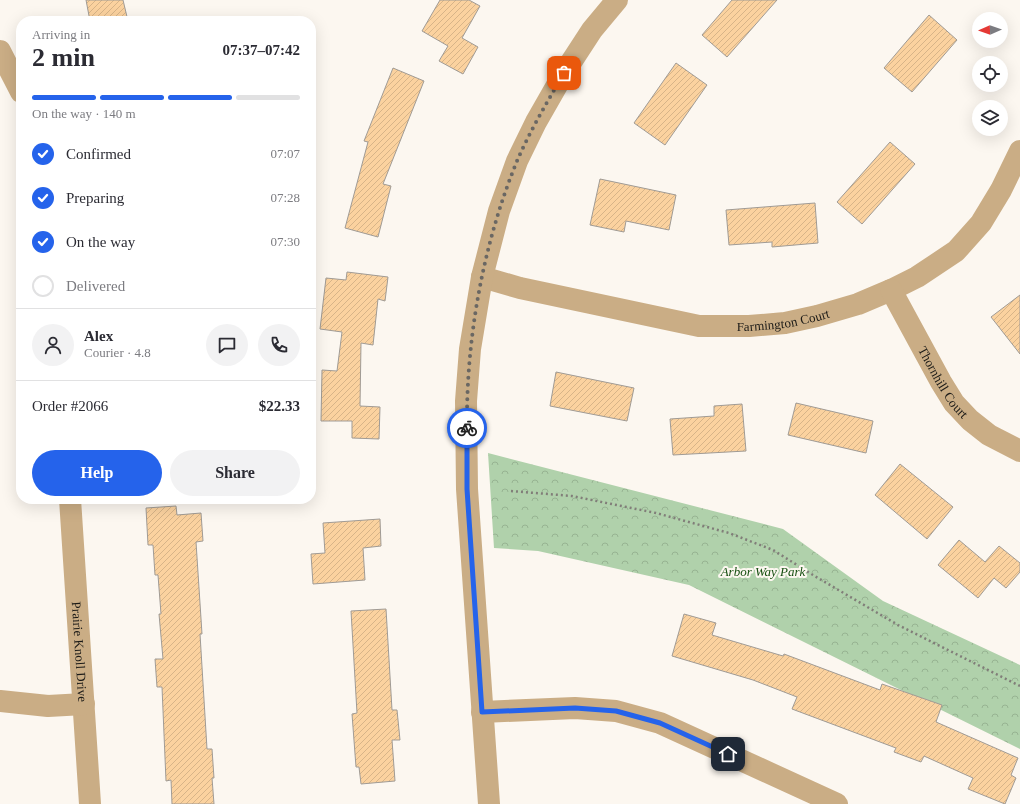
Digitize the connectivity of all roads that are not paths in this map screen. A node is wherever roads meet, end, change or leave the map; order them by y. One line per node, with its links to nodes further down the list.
1 (617, 0): 5 (street)
2 (0, 51): 3 (street)
3 (16, 82)
4 (1020, 151): 6 (street, Farmington Court)
5 (482, 277): 6 (street, Farmington Court); 11 (street)
6 (891, 290): 7 (street, Thornhill Court)
7 (1020, 451)
8 (70, 504): 10 (street, Prairie Knoll Drive)
9 (0, 701): 10 (street)
10 (84, 704): 12 (street, Prairie Knoll Drive)
11 (482, 712): 13 (street); 14 (street)
12 (90, 804)
13 (489, 804)
14 (837, 804)

